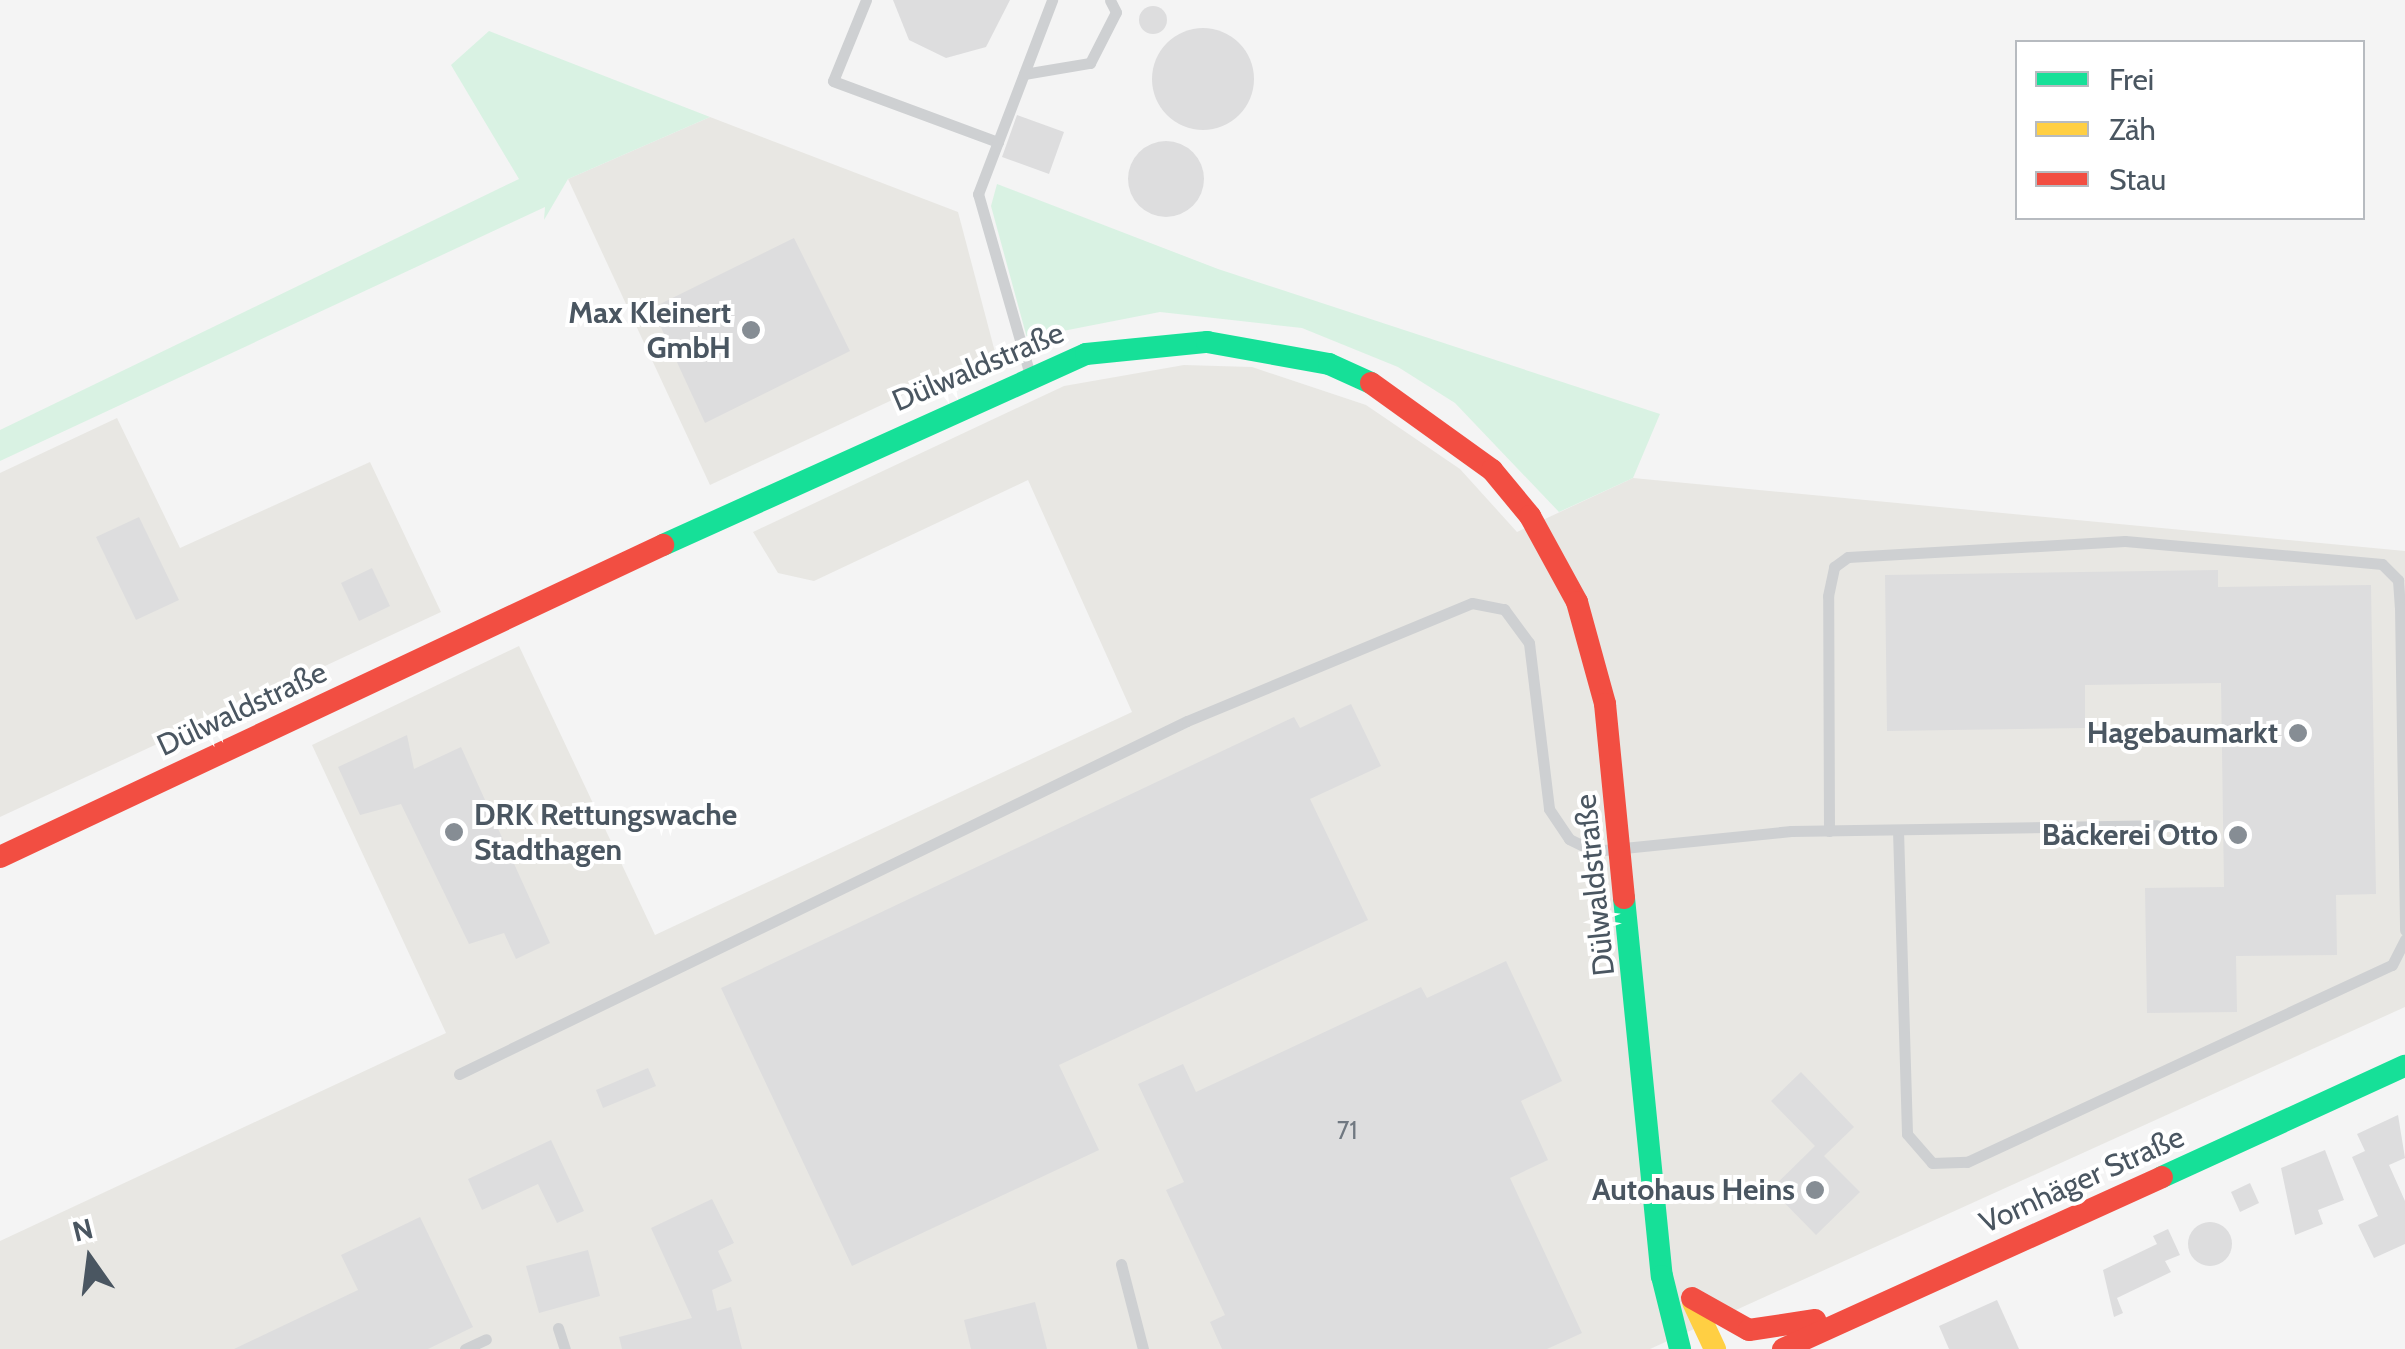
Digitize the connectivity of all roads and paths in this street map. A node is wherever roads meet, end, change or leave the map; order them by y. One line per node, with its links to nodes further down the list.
1 (866, 0): 5 (lane)
2 (1052, 0): 4 (lane)
3 (1110, 0): 4 (lane)
4 (1024, 74): 5 (lane)
5 (998, 142): 6 (lane)
6 (1029, 372): 10 (street, Dülwaldstraße); 11 (street, Dülwaldstraße)
7 (2157, 826): 9 (lane)
8 (1829, 830): 9 (lane); 10 (lane); 12 (lane)
9 (1898, 830): 13 (lane)
10 (1622, 850): 15 (lane); 16 (street, Dülwaldstraße)
11 (0, 857)
12 (2405, 930)
13 (2405, 939)
14 (2405, 1066): 19 (street, Vornhäger Straße)
15 (460, 1074)
16 (1663, 1222): 18 (street, Dülwaldstraße); 25 (street, Dülwaldstraße)
17 (1121, 1264): 24 (lane)
18 (1692, 1298): 19 (street); 26 (street, Dülwaldstraße)
19 (1867, 1309): 27 (street, Vornhäger Straße)
20 (558, 1328): 23 (lane)
21 (486, 1338): 22 (lane)
22 (464, 1349)
23 (565, 1349)
24 (1143, 1349)
25 (1680, 1349)
26 (1715, 1349)
27 (1783, 1349)

